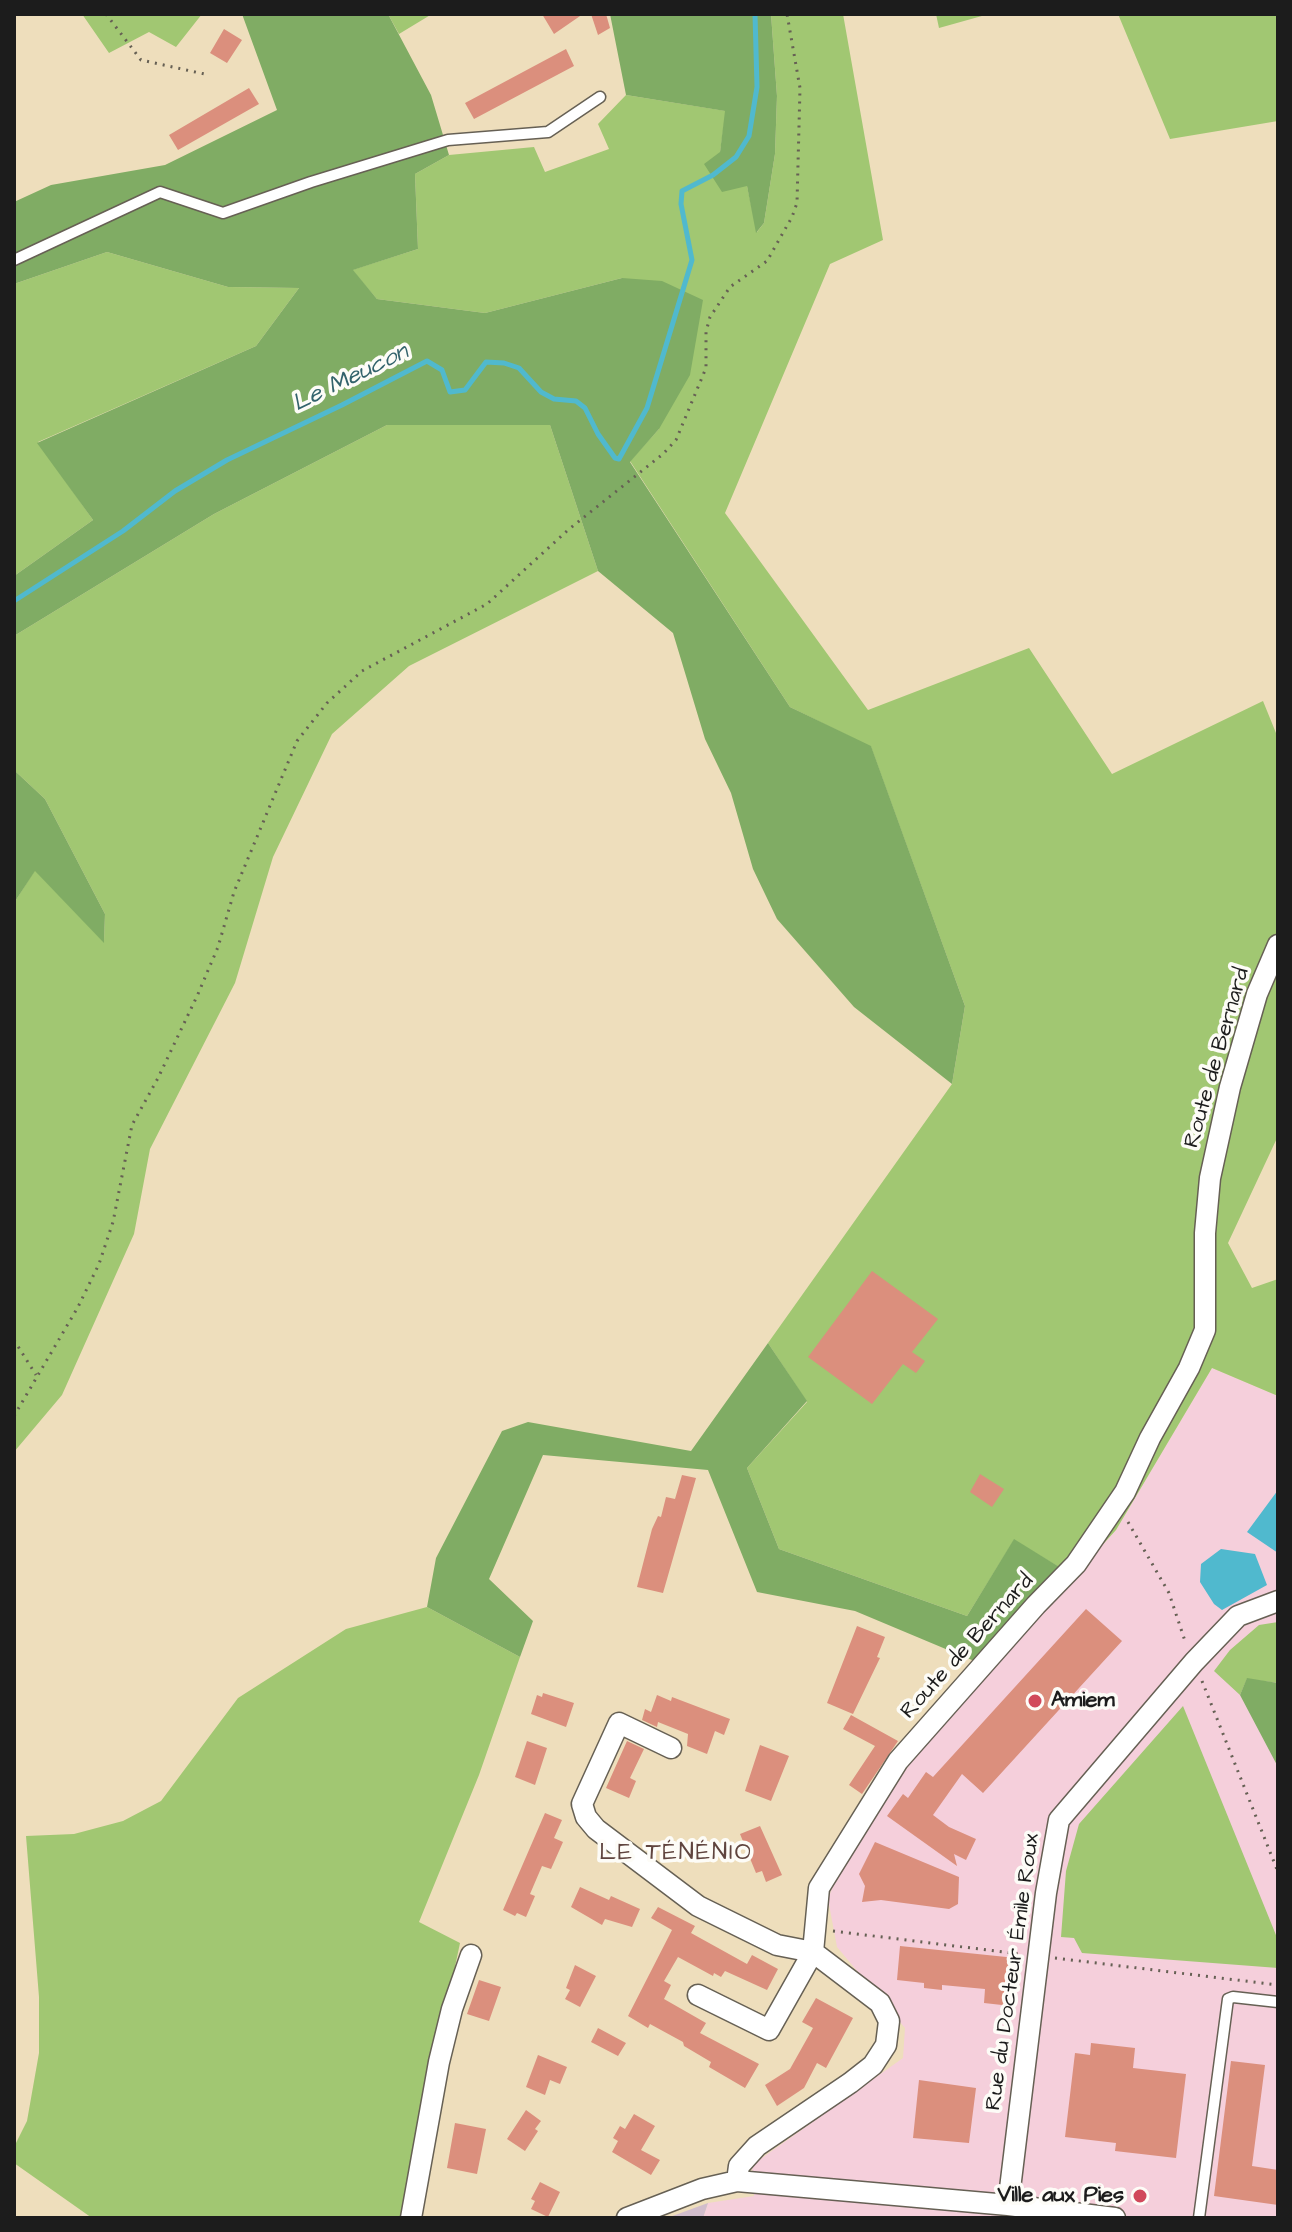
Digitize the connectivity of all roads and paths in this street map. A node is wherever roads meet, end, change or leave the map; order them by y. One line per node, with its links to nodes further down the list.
1 (106, 14): 3 (path)
2 (787, 14): 8 (path)
3 (209, 75)
4 (600, 97): 5 (lane)
5 (14, 260)
6 (1278, 945): 10 (street, Route de Bernard)
7 (14, 1340): 8 (path)
8 (36, 1375): 9 (path)
9 (14, 1416)
10 (1115, 1506): 12 (path); 15 (street, Route de Bernard)
11 (1278, 1601): 12 (street, Rue du Docteur Émile Roux)
12 (1194, 1662): 14 (path); 18 (street, Rue du Docteur Émile Roux)
13 (671, 1748): 16 (street)
14 (1278, 1872)
15 (816, 1929): 16 (street, Route de Bernard); 18 (path)
16 (813, 1952): 20 (street); 22 (street)
17 (471, 1955): 24 (street)
18 (1038, 1956): 19 (path); 23 (street, Rue du Docteur Émile Roux)
19 (1278, 1985)
20 (698, 1995)
21 (1278, 2002): 27 (lane)
22 (737, 2181): 23 (street); 25 (street)
23 (1008, 2205): 26 (street)
24 (411, 2218)
25 (627, 2218)
26 (1115, 2218)
27 (1199, 2218)

